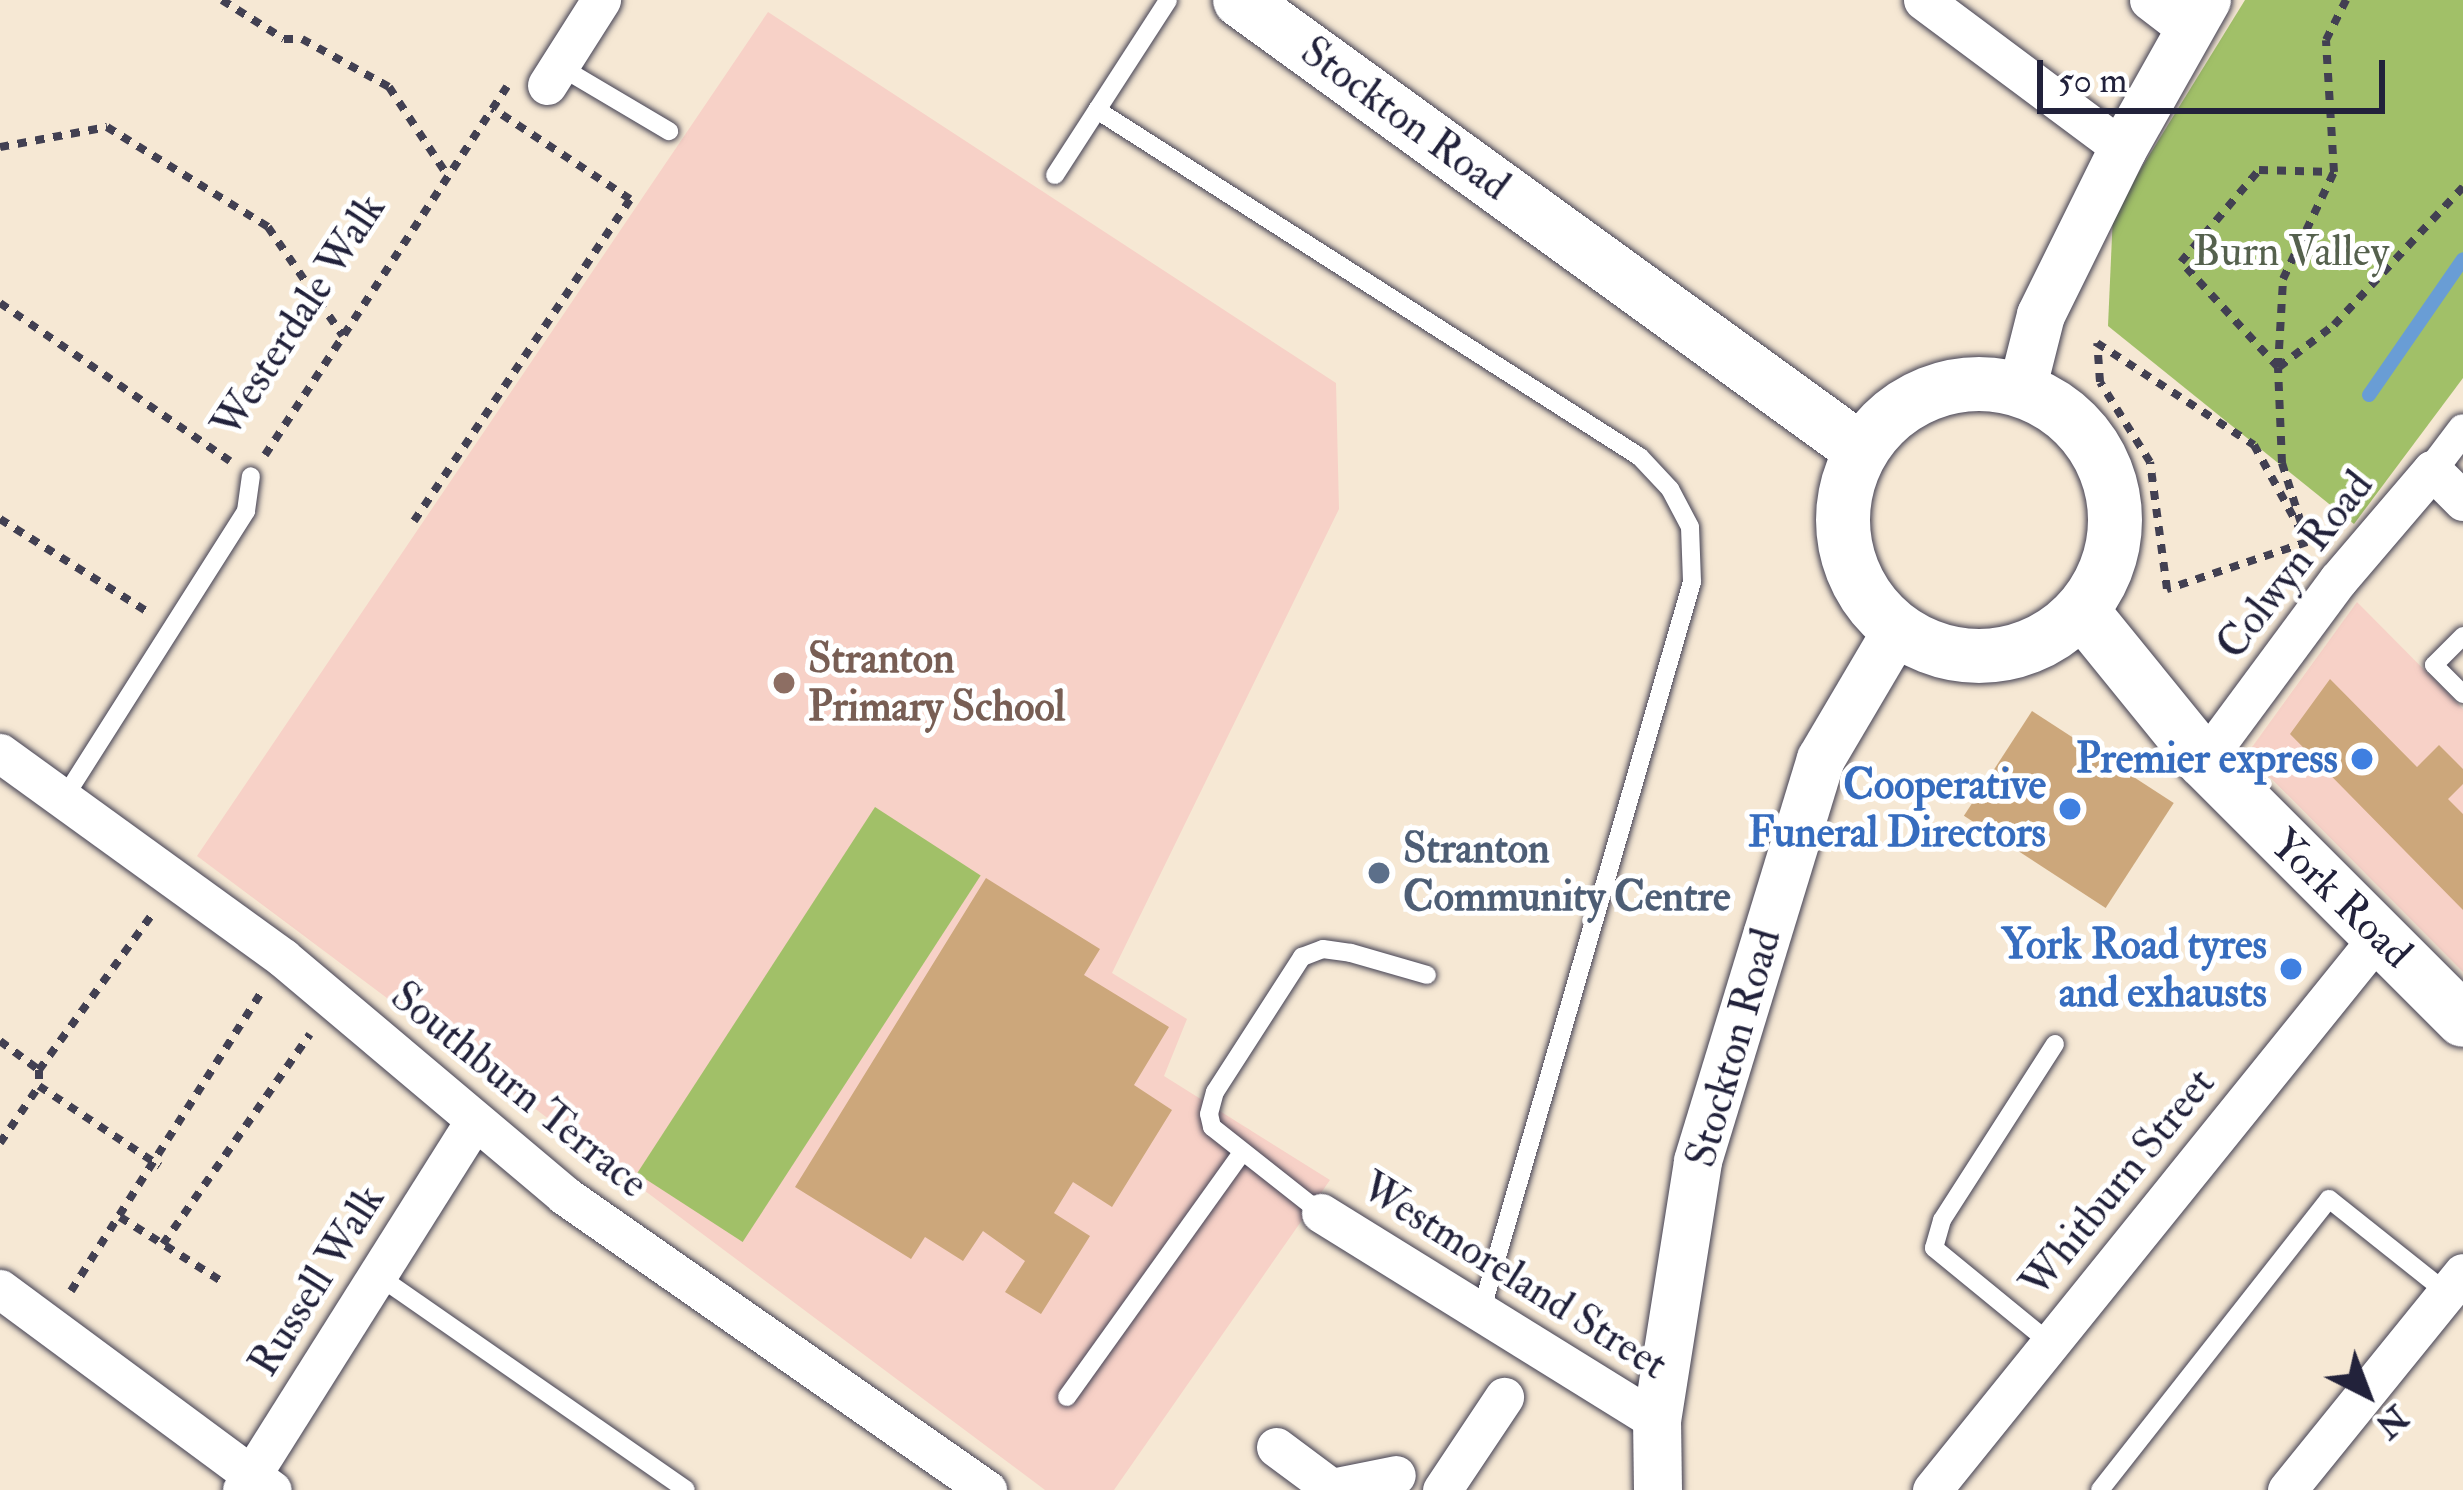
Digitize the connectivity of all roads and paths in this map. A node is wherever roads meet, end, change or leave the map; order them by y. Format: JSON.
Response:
{"nodes":[{"id":1,"x":222,"y":0,"type":"edge"},
{"id":2,"x":602,"y":0,"type":"edge"},
{"id":3,"x":1168,"y":0,"type":"edge"},
{"id":4,"x":1240,"y":0,"type":"edge"},
{"id":5,"x":1923,"y":0,"type":"edge"},
{"id":6,"x":2149,"y":0,"type":"edge"},
{"id":7,"x":2346,"y":0,"type":"edge"},
{"id":8,"x":2198,"y":15,"type":"edge"},
{"id":9,"x":553,"y":76,"type":"junction"},
{"id":10,"x":492,"y":108,"type":"junction"},
{"id":11,"x":1097,"y":110,"type":"junction"},
{"id":12,"x":669,"y":131,"type":"dead end"},
{"id":13,"x":0,"y":147,"type":"edge"},
{"id":14,"x":2122,"y":149,"type":"junction"},
{"id":15,"x":2334,"y":172,"type":"junction"},
{"id":16,"x":1055,"y":175,"type":"dead end"},
{"id":17,"x":448,"y":176,"type":"junction"},
{"id":18,"x":2463,"y":188,"type":"edge"},
{"id":19,"x":0,"y":303,"type":"edge"},
{"id":20,"x":343,"y":336,"type":"junction"},
{"id":21,"x":2278,"y":368,"type":"junction"},
{"id":22,"x":2022,"y":389,"type":"junction"},
{"id":23,"x":2463,"y":430,"type":"edge"},
{"id":24,"x":1861,"y":450,"type":"junction"},
{"id":25,"x":2432,"y":470,"type":"junction"},
{"id":26,"x":251,"y":476,"type":"junction"},
{"id":27,"x":2463,"y":501,"type":"edge"},
{"id":28,"x":0,"y":519,"type":"edge"},
{"id":29,"x":414,"y":521,"type":"dead end"},
{"id":30,"x":2307,"y":542,"type":"junction"},
{"id":31,"x":2082,"y":611,"type":"junction"},
{"id":32,"x":172,"y":628,"type":"junction"},
{"id":33,"x":1897,"y":630,"type":"junction"},
{"id":34,"x":2463,"y":637,"type":"edge"},
{"id":35,"x":2463,"y":694,"type":"edge"},
{"id":36,"x":0,"y":753,"type":"edge"},
{"id":37,"x":2204,"y":761,"type":"junction"},
{"id":38,"x":64,"y":798,"type":"junction"},
{"id":39,"x":176,"y":882,"type":"junction"},
{"id":40,"x":2378,"y":937,"type":"junction"},
{"id":41,"x":283,"y":958,"type":"junction"},
{"id":42,"x":1426,"y":975,"type":"dead end"},
{"id":43,"x":333,"y":1002,"type":"junction"},
{"id":44,"x":2463,"y":1020,"type":"edge"},
{"id":45,"x":0,"y":1041,"type":"edge"},
{"id":46,"x":2055,"y":1044,"type":"dead end"},
{"id":47,"x":39,"y":1070,"type":"junction"},
{"id":48,"x":39,"y":1086,"type":"junction"},
{"id":49,"x":472,"y":1123,"type":"junction"},
{"id":50,"x":0,"y":1143,"type":"edge"},
{"id":51,"x":1242,"y":1153,"type":"junction"},
{"id":52,"x":160,"y":1166,"type":"dead end"},
{"id":53,"x":1322,"y":1213,"type":"joint"},
{"id":54,"x":121,"y":1217,"type":"junction"},
{"id":55,"x":163,"y":1244,"type":"junction"},
{"id":56,"x":377,"y":1275,"type":"junction"},
{"id":57,"x":2455,"y":1283,"type":"edge"},
{"id":58,"x":226,"y":1284,"type":"dead end"},
{"id":59,"x":0,"y":1289,"type":"edge"},
{"id":60,"x":1481,"y":1312,"type":"junction"},
{"id":61,"x":49,"y":1325,"type":"junction"},
{"id":62,"x":2050,"y":1343,"type":"junction"},
{"id":63,"x":1067,"y":1397,"type":"dead end"},
{"id":64,"x":1504,"y":1397,"type":"dead end"},
{"id":65,"x":1657,"y":1421,"type":"junction"},
{"id":66,"x":1276,"y":1448,"type":"dead end"},
{"id":67,"x":1396,"y":1475,"type":"dead end"},
{"id":68,"x":255,"y":1485,"type":"edge"},
{"id":69,"x":1330,"y":1489,"type":"edge"},
{"id":70,"x":686,"y":1490,"type":"edge"},
{"id":71,"x":987,"y":1490,"type":"edge"},
{"id":72,"x":1442,"y":1490,"type":"edge"},
{"id":73,"x":1658,"y":1490,"type":"edge"},
{"id":74,"x":1932,"y":1490,"type":"edge"},
{"id":75,"x":2099,"y":1490,"type":"edge"},
{"id":76,"x":2287,"y":1490,"type":"edge"}],
"edges":[{"from":1,"to":17,"type":"path"},
{"from":2,"to":9,"type":"street"},
{"from":3,"to":11,"type":"lane"},
{"from":4,"to":24,"type":"main road","name":"Stockton Road"},
{"from":5,"to":14,"type":"street"},
{"from":6,"to":8,"type":"street"},
{"from":7,"to":15,"type":"path"},
{"from":8,"to":14,"type":"street"},
{"from":9,"to":10,"type":"path","name":"Westerdale Walk"},
{"from":9,"to":12,"type":"lane"},
{"from":10,"to":17,"type":"path","name":"Westerdale Walk"},
{"from":10,"to":29,"type":"path"},
{"from":11,"to":16,"type":"lane"},
{"from":11,"to":60,"type":"lane"},
{"from":13,"to":20,"type":"path"},
{"from":14,"to":22,"type":"street"},
{"from":15,"to":21,"type":"path"},
{"from":15,"to":21,"type":"path"},
{"from":17,"to":20,"type":"path","name":"Westerdale Walk"},
{"from":18,"to":21,"type":"path"},
{"from":19,"to":26,"type":"path"},
{"from":20,"to":26,"type":"path","name":"Westerdale Walk"},
{"from":21,"to":30,"type":"path"},
{"from":22,"to":24,"type":"main road"},
{"from":22,"to":31,"type":"main road"},
{"from":23,"to":25,"type":"street","name":"Colwyn Road"},
{"from":24,"to":33,"type":"main road"},
{"from":25,"to":27,"type":"street"},
{"from":25,"to":37,"type":"street","name":"Colwyn Road"},
{"from":26,"to":32,"type":"lane","name":"Westerdale Walk"},
{"from":28,"to":32,"type":"path"},
{"from":30,"to":30,"type":"path"},
{"from":31,"to":33,"type":"main road"},
{"from":31,"to":37,"type":"main road","name":"York Road"},
{"from":32,"to":38,"type":"lane","name":"Westerdale Walk"},
{"from":33,"to":65,"type":"street","name":"Stockton Road"},
{"from":34,"to":35,"type":"lane"},
{"from":36,"to":38,"type":"street","name":"Southburn Terrace"},
{"from":37,"to":40,"type":"main road","name":"York Road"},
{"from":38,"to":39,"type":"street","name":"Southburn Terrace"},
{"from":39,"to":41,"type":"street","name":"Southburn Terrace"},
{"from":39,"to":47,"type":"path"},
{"from":40,"to":44,"type":"main road","name":"York Road"},
{"from":40,"to":62,"type":"street","name":"Whitburn Street"},
{"from":41,"to":43,"type":"street","name":"Southburn Terrace"},
{"from":41,"to":54,"type":"path"},
{"from":42,"to":51,"type":"lane"},
{"from":43,"to":49,"type":"street","name":"Southburn Terrace"},
{"from":43,"to":55,"type":"path"},
{"from":45,"to":47,"type":"path"},
{"from":46,"to":62,"type":"lane"},
{"from":47,"to":48,"type":"path"},
{"from":48,"to":50,"type":"path"},
{"from":48,"to":52,"type":"path"},
{"from":49,"to":56,"type":"street","name":"Russell Walk"},
{"from":49,"to":71,"type":"street","name":"Southburn Terrace"},
{"from":51,"to":53,"type":"lane"},
{"from":51,"to":63,"type":"lane"},
{"from":53,"to":60,"type":"street","name":"Westmoreland Street"},
{"from":54,"to":55,"type":"path"},
{"from":54,"to":61,"type":"path"},
{"from":55,"to":58,"type":"path"},
{"from":56,"to":68,"type":"street","name":"Russell Walk"},
{"from":56,"to":70,"type":"lane"},
{"from":57,"to":75,"type":"lane"},
{"from":57,"to":76,"type":"street"},
{"from":59,"to":61,"type":"street"},
{"from":60,"to":65,"type":"street","name":"Westmoreland Street"},
{"from":61,"to":68,"type":"street"},
{"from":62,"to":74,"type":"street","name":"Whitburn Street"},
{"from":64,"to":72,"type":"street"},
{"from":65,"to":73,"type":"street","name":"Stockton Road"},
{"from":66,"to":69,"type":"street"},
{"from":67,"to":69,"type":"street"}]}
